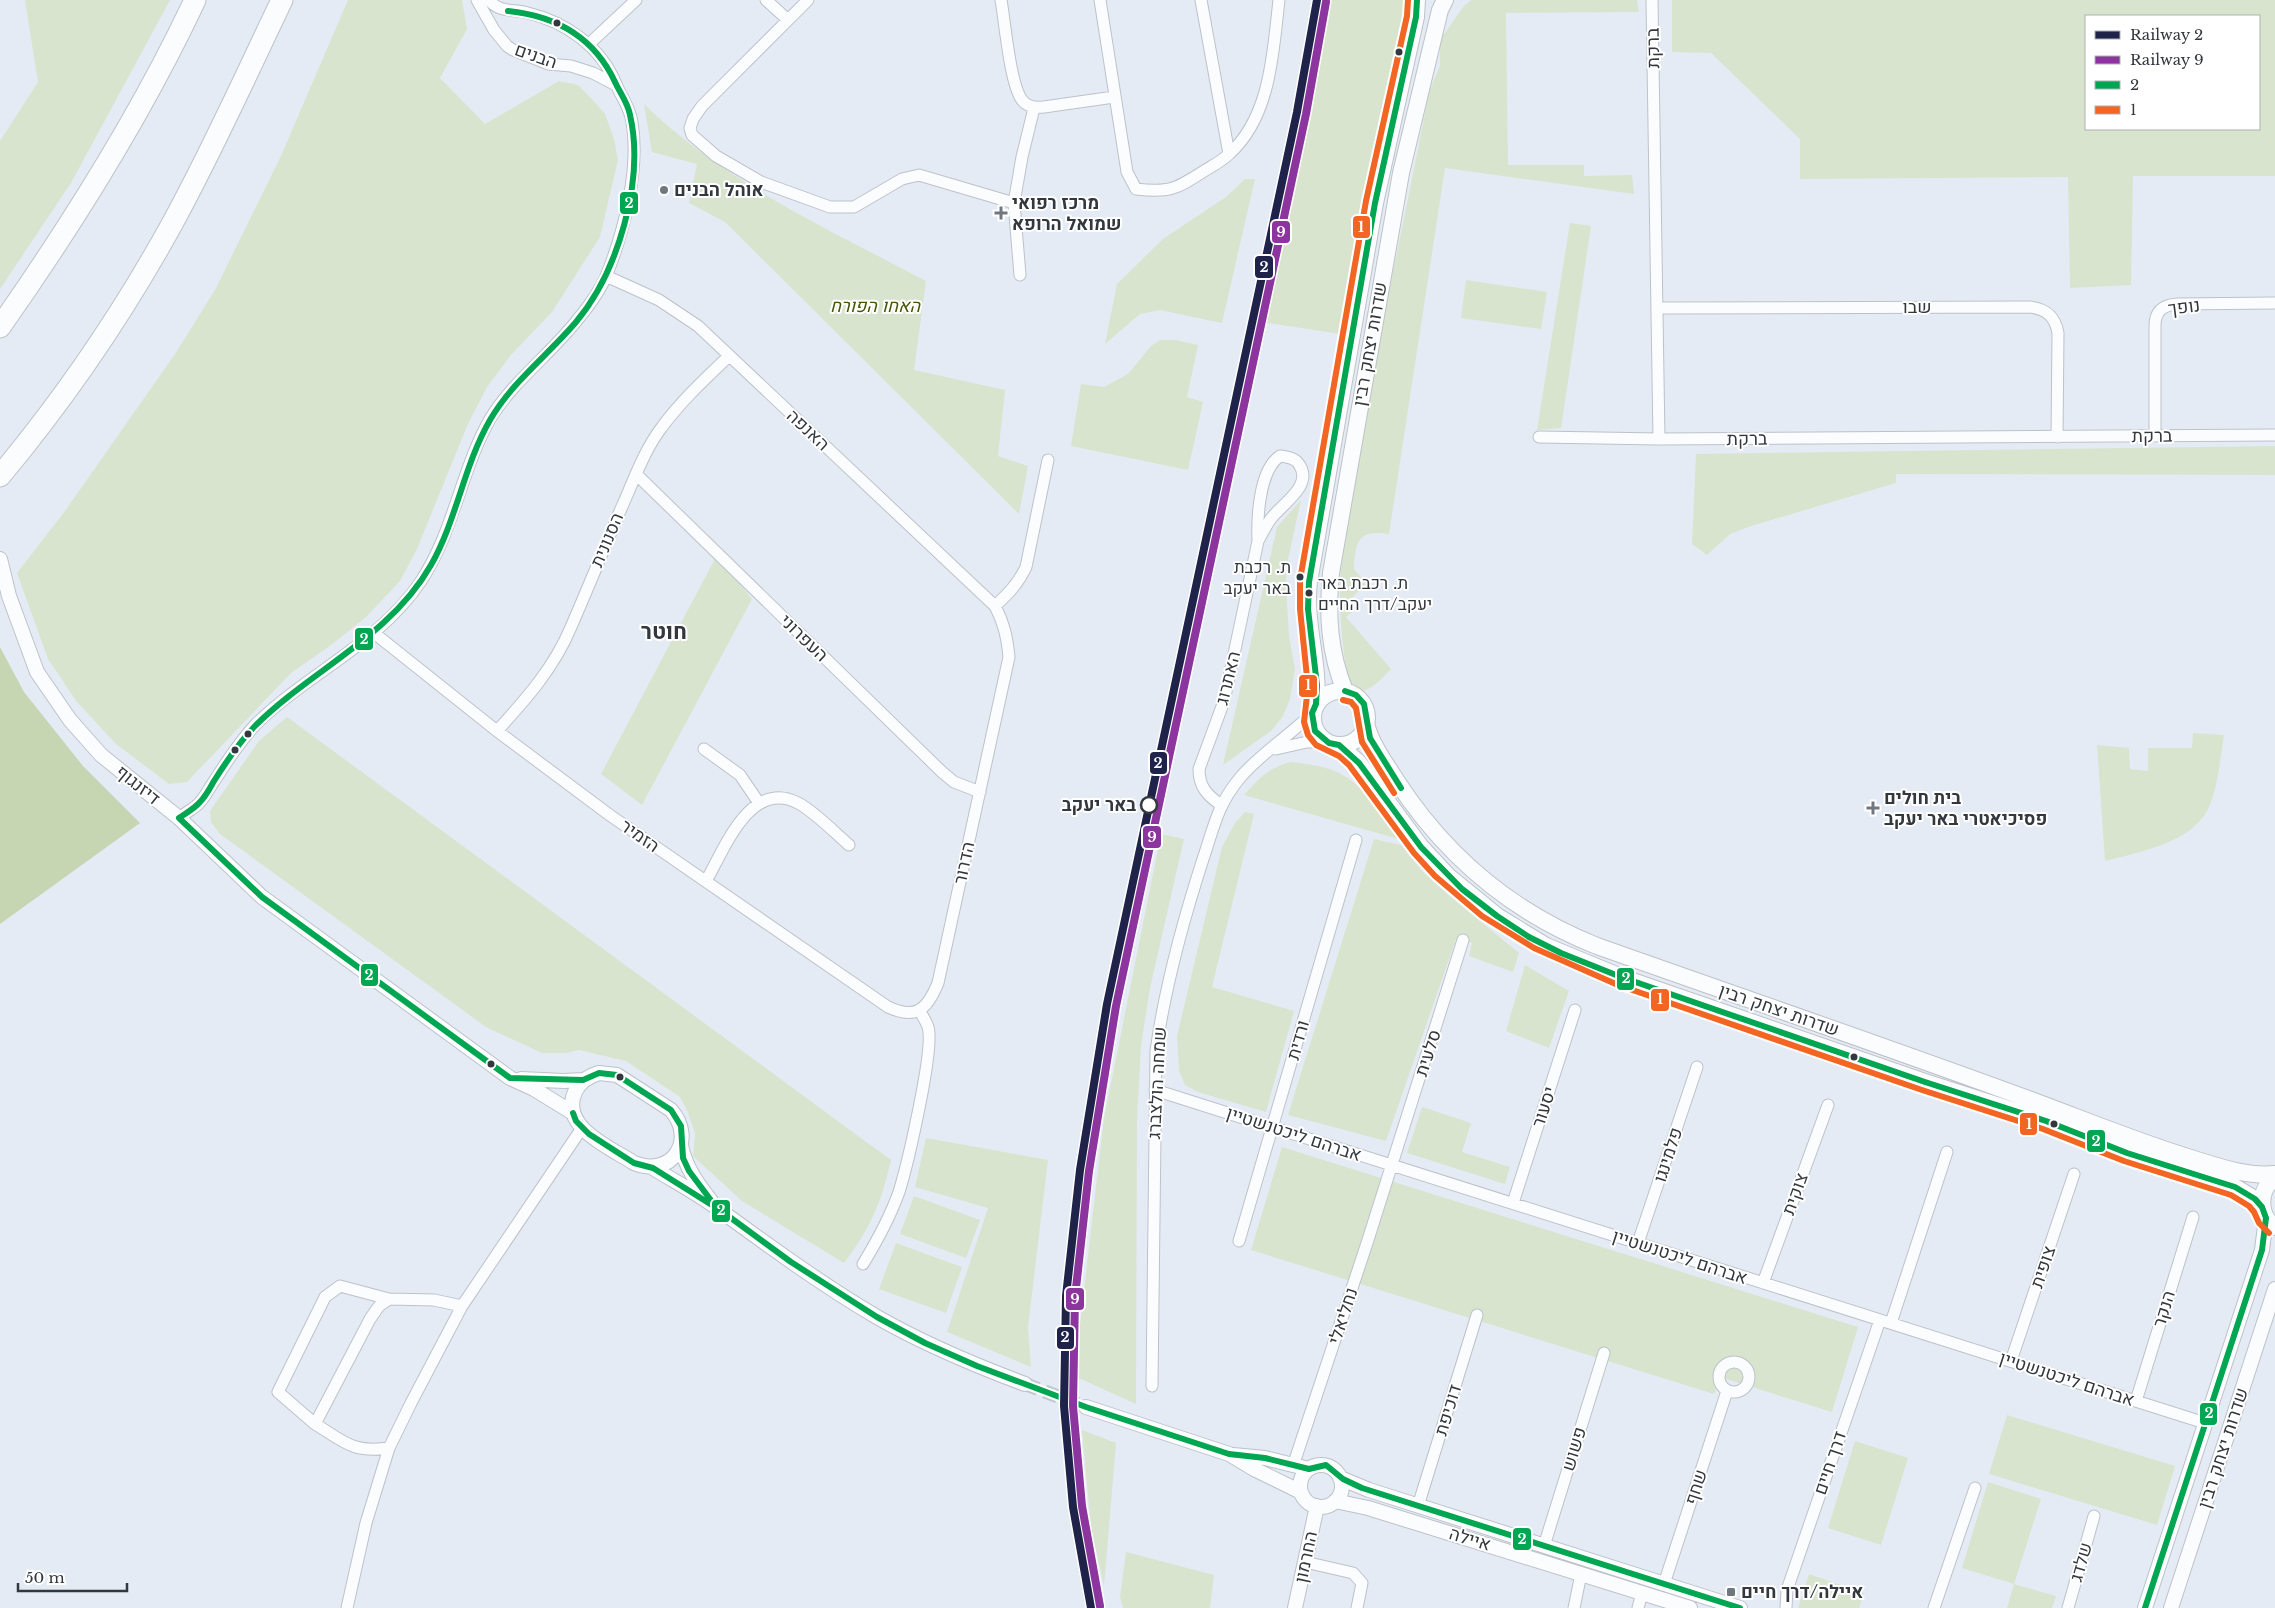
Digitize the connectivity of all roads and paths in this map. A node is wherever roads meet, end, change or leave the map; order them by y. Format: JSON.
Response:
{"nodes":[{"id":1,"x":195,"y":0,"type":"edge"},
{"id":2,"x":282,"y":0,"type":"edge"},
{"id":3,"x":477,"y":0,"type":"edge"},
{"id":4,"x":489,"y":0,"type":"edge"},
{"id":5,"x":636,"y":0,"type":"edge"},
{"id":6,"x":766,"y":0,"type":"edge"},
{"id":7,"x":808,"y":0,"type":"edge"},
{"id":8,"x":1001,"y":0,"type":"edge"},
{"id":9,"x":1100,"y":0,"type":"edge"},
{"id":10,"x":1201,"y":0,"type":"edge"},
{"id":11,"x":1279,"y":0,"type":"edge"},
{"id":12,"x":1417,"y":0,"type":"edge"},
{"id":13,"x":1445,"y":0,"type":"edge"},
{"id":14,"x":1652,"y":0,"type":"edge"},
{"id":15,"x":788,"y":20,"type":"junction"},
{"id":16,"x":589,"y":44,"type":"junction"},
{"id":17,"x":616,"y":85,"type":"junction"},
{"id":18,"x":1114,"y":97,"type":"junction"},
{"id":19,"x":1034,"y":108,"type":"junction"},
{"id":20,"x":1230,"y":154,"type":"junction"},
{"id":21,"x":1014,"y":203,"type":"junction"},
{"id":22,"x":1020,"y":275,"type":"dead end"},
{"id":23,"x":606,"y":276,"type":"junction"},
{"id":24,"x":2275,"y":303,"type":"edge"},
{"id":25,"x":1657,"y":308,"type":"junction"},
{"id":26,"x":0,"y":327,"type":"edge"},
{"id":27,"x":729,"y":356,"type":"junction"},
{"id":28,"x":2275,"y":435,"type":"edge"},
{"id":29,"x":2155,"y":436,"type":"junction"},
{"id":30,"x":1539,"y":437,"type":"dead end"},
{"id":31,"x":2057,"y":437,"type":"junction"},
{"id":32,"x":1659,"y":439,"type":"junction"},
{"id":33,"x":1048,"y":460,"type":"dead end"},
{"id":34,"x":636,"y":474,"type":"junction"},
{"id":35,"x":0,"y":476,"type":"edge"},
{"id":36,"x":1258,"y":541,"type":"junction"},
{"id":37,"x":0,"y":559,"type":"edge"},
{"id":38,"x":995,"y":606,"type":"junction"},
{"id":39,"x":374,"y":633,"type":"junction"},
{"id":40,"x":1345,"y":691,"type":"junction"},
{"id":41,"x":1314,"y":708,"type":"junction"},
{"id":42,"x":1366,"y":723,"type":"junction"},
{"id":43,"x":497,"y":731,"type":"junction"},
{"id":44,"x":1333,"y":744,"type":"junction"},
{"id":45,"x":704,"y":749,"type":"dead end"},
{"id":46,"x":1272,"y":750,"type":"junction"},
{"id":47,"x":980,"y":792,"type":"junction"},
{"id":48,"x":759,"y":803,"type":"junction"},
{"id":49,"x":1221,"y":805,"type":"junction"},
{"id":50,"x":179,"y":818,"type":"junction"},
{"id":51,"x":1356,"y":840,"type":"dead end"},
{"id":52,"x":849,"y":844,"type":"dead end"},
{"id":53,"x":706,"y":881,"type":"junction"},
{"id":54,"x":1463,"y":940,"type":"dead end"},
{"id":55,"x":919,"y":1010,"type":"junction"},
{"id":56,"x":1575,"y":1010,"type":"dead end"},
{"id":57,"x":1697,"y":1066,"type":"dead end"},
{"id":58,"x":510,"y":1078,"type":"junction"},
{"id":59,"x":583,"y":1080,"type":"junction"},
{"id":60,"x":1155,"y":1090,"type":"junction"},
{"id":61,"x":1828,"y":1105,"type":"dead end"},
{"id":62,"x":573,"y":1113,"type":"junction"},
{"id":63,"x":582,"y":1128,"type":"junction"},
{"id":64,"x":1272,"y":1128,"type":"junction"},
{"id":65,"x":681,"y":1145,"type":"junction"},
{"id":66,"x":1947,"y":1152,"type":"dead end"},
{"id":67,"x":1392,"y":1165,"type":"junction"},
{"id":68,"x":653,"y":1168,"type":"junction"},
{"id":69,"x":2074,"y":1174,"type":"dead end"},
{"id":70,"x":2275,"y":1174,"type":"edge"},
{"id":71,"x":2275,"y":1178,"type":"edge"},
{"id":72,"x":1512,"y":1203,"type":"junction"},
{"id":73,"x":716,"y":1207,"type":"junction"},
{"id":74,"x":2193,"y":1217,"type":"dead end"},
{"id":75,"x":2268,"y":1217,"type":"edge"},
{"id":76,"x":1240,"y":1241,"type":"dead end"},
{"id":77,"x":1638,"y":1243,"type":"junction"},
{"id":78,"x":863,"y":1264,"type":"dead end"},
{"id":79,"x":1762,"y":1283,"type":"junction"},
{"id":80,"x":2275,"y":1288,"type":"edge"},
{"id":81,"x":389,"y":1299,"type":"junction"},
{"id":82,"x":462,"y":1306,"type":"junction"},
{"id":83,"x":1477,"y":1315,"type":"dead end"},
{"id":84,"x":1880,"y":1320,"type":"junction"},
{"id":85,"x":1891,"y":1323,"type":"junction"},
{"id":86,"x":1604,"y":1353,"type":"dead end"},
{"id":87,"x":2011,"y":1361,"type":"junction"},
{"id":88,"x":1025,"y":1384,"type":"tunnel mouth"},
{"id":89,"x":1152,"y":1386,"type":"dead end"},
{"id":90,"x":1727,"y":1391,"type":"dead end"},
{"id":91,"x":2136,"y":1401,"type":"junction"},
{"id":92,"x":1086,"y":1407,"type":"tunnel mouth"},
{"id":93,"x":2206,"y":1423,"type":"junction"},
{"id":94,"x":315,"y":1424,"type":"junction"},
{"id":95,"x":389,"y":1448,"type":"junction"},
{"id":96,"x":1230,"y":1454,"type":"junction"},
{"id":97,"x":1294,"y":1466,"type":"junction"},
{"id":98,"x":1309,"y":1469,"type":"junction"},
{"id":99,"x":1340,"y":1478,"type":"junction"},
{"id":100,"x":1975,"y":1488,"type":"dead end"},
{"id":101,"x":1301,"y":1492,"type":"junction"},
{"id":102,"x":1335,"y":1501,"type":"junction"},
{"id":103,"x":1317,"y":1506,"type":"junction"},
{"id":104,"x":1418,"y":1506,"type":"junction"},
{"id":105,"x":2094,"y":1516,"type":"dead end"},
{"id":106,"x":1544,"y":1546,"type":"junction"},
{"id":107,"x":1305,"y":1562,"type":"junction"},
{"id":108,"x":1581,"y":1574,"type":"junction"},
{"id":109,"x":1664,"y":1584,"type":"junction"},
{"id":110,"x":1642,"y":1593,"type":"junction"},
{"id":111,"x":347,"y":1608,"type":"edge"},
{"id":112,"x":1295,"y":1608,"type":"edge"},
{"id":113,"x":1357,"y":1608,"type":"edge"},
{"id":114,"x":1574,"y":1608,"type":"edge"},
{"id":115,"x":1638,"y":1608,"type":"edge"},
{"id":116,"x":1690,"y":1608,"type":"edge"},
{"id":117,"x":1740,"y":1608,"type":"edge"},
{"id":118,"x":1786,"y":1608,"type":"edge"},
{"id":119,"x":1934,"y":1608,"type":"edge"},
{"id":120,"x":2068,"y":1608,"type":"edge"},
{"id":121,"x":2145,"y":1608,"type":"edge"},
{"id":122,"x":2171,"y":1608,"type":"edge"}],
"edges":[{"from":1,"to":26,"type":"highway"},
{"from":2,"to":35,"type":"highway"},
{"from":3,"to":17,"type":"street","name":"הבנים"},
{"from":4,"to":16,"type":"street","name":"הבנים"},
{"from":5,"to":16,"type":"street"},
{"from":6,"to":15,"type":"street"},
{"from":7,"to":15,"type":"street"},
{"from":8,"to":19,"type":"street"},
{"from":9,"to":18,"type":"street"},
{"from":10,"to":20,"type":"street"},
{"from":11,"to":20,"type":"street"},
{"from":12,"to":41,"type":"main road","name":"שדרות יצחק רבין"},
{"from":13,"to":40,"type":"main road","name":"שדרות יצחק רבין"},
{"from":14,"to":25,"type":"street","name":"ברקת"},
{"from":15,"to":21,"type":"street"},
{"from":16,"to":17,"type":"street","name":"הבנים"},
{"from":17,"to":23,"type":"street","name":"הבנים"},
{"from":18,"to":19,"type":"street"},
{"from":18,"to":20,"type":"street"},
{"from":19,"to":21,"type":"street"},
{"from":21,"to":22,"type":"street"},
{"from":23,"to":27,"type":"street","name":"האנפה"},
{"from":23,"to":39,"type":"street","name":"הבנים"},
{"from":24,"to":29,"type":"street","name":"נופך"},
{"from":25,"to":31,"type":"street","name":"שבו"},
{"from":25,"to":32,"type":"street","name":"ברקת"},
{"from":27,"to":34,"type":"street","name":"הסנונית"},
{"from":27,"to":38,"type":"street","name":"האנפה"},
{"from":28,"to":29,"type":"street","name":"ברקת"},
{"from":29,"to":31,"type":"street","name":"ברקת"},
{"from":30,"to":32,"type":"street"},
{"from":31,"to":32,"type":"street","name":"ברקת"},
{"from":33,"to":38,"type":"street"},
{"from":34,"to":43,"type":"street","name":"הסנונית"},
{"from":34,"to":47,"type":"street","name":"העפרוני"},
{"from":36,"to":36,"type":"street","name":"האתרוג"},
{"from":36,"to":49,"type":"street","name":"האתרוג"},
{"from":37,"to":50,"type":"street","name":"דיזנגוף"},
{"from":38,"to":47,"type":"street","name":"הדרור"},
{"from":39,"to":43,"type":"street","name":"הזמיר"},
{"from":39,"to":50,"type":"street","name":"הבנים"},
{"from":40,"to":41,"type":"main road"},
{"from":40,"to":42,"type":"main road"},
{"from":41,"to":44,"type":"main road"},
{"from":41,"to":46,"type":"street","name":"שמחה הולצברג"},
{"from":42,"to":44,"type":"main road"},
{"from":42,"to":70,"type":"main road","name":"שדרות יצחק רבין"},
{"from":43,"to":53,"type":"street","name":"הזמיר"},
{"from":44,"to":46,"type":"street","name":"שמחה הולצברג"},
{"from":44,"to":75,"type":"main road","name":"שדרות יצחק רבין"},
{"from":45,"to":48,"type":"street"},
{"from":46,"to":49,"type":"street","name":"שמחה הולצברג"},
{"from":47,"to":55,"type":"street","name":"הדרור"},
{"from":48,"to":52,"type":"street"},
{"from":48,"to":53,"type":"street"},
{"from":49,"to":60,"type":"street","name":"שמחה הולצברג"},
{"from":50,"to":58,"type":"street","name":"דיזנגוף"},
{"from":51,"to":64,"type":"street","name":"ורדית"},
{"from":53,"to":55,"type":"street","name":"הזמיר"},
{"from":54,"to":67,"type":"street","name":"סלעית"},
{"from":55,"to":78,"type":"street"},
{"from":56,"to":72,"type":"street","name":"יסעור"},
{"from":57,"to":77,"type":"street","name":"פלמינגו"},
{"from":58,"to":59,"type":"street"},
{"from":58,"to":62,"type":"street","name":"דיזנגוף"},
{"from":59,"to":62,"type":"street"},
{"from":59,"to":65,"type":"street"},
{"from":60,"to":64,"type":"street","name":"אברהם ליכטנשטיין"},
{"from":60,"to":89,"type":"street","name":"שמחה הולצברג"},
{"from":61,"to":79,"type":"street","name":"צוקית"},
{"from":62,"to":63,"type":"street"},
{"from":63,"to":68,"type":"street"},
{"from":63,"to":82,"type":"street"},
{"from":64,"to":67,"type":"street","name":"אברהם ליכטנשטיין"},
{"from":64,"to":76,"type":"street","name":"ורדית"},
{"from":65,"to":68,"type":"street"},
{"from":65,"to":73,"type":"street"},
{"from":66,"to":85,"type":"street"},
{"from":67,"to":72,"type":"street","name":"אברהם ליכטנשטיין"},
{"from":67,"to":97,"type":"street","name":"נחליאלי"},
{"from":68,"to":73,"type":"street"},
{"from":69,"to":87,"type":"street","name":"צופית"},
{"from":71,"to":75,"type":"main road"},
{"from":72,"to":77,"type":"street","name":"אברהם ליכטנשטיין"},
{"from":73,"to":88,"type":"street"},
{"from":74,"to":91,"type":"street","name":"הנקר"},
{"from":75,"to":93,"type":"street","name":"שדרות יצחק רבין"},
{"from":77,"to":79,"type":"street","name":"אברהם ליכטנשטיין"},
{"from":79,"to":84,"type":"street","name":"אברהם ליכטנשטיין"},
{"from":80,"to":122,"type":"street","name":"שדרות יצחק רבין"},
{"from":81,"to":82,"type":"street"},
{"from":81,"to":94,"type":"street"},
{"from":81,"to":94,"type":"street"},
{"from":82,"to":95,"type":"street"},
{"from":83,"to":104,"type":"street","name":"דוכיפת"},
{"from":84,"to":85,"type":"street","name":"אברהם ליכטנשטיין"},
{"from":84,"to":118,"type":"street","name":"דרך חיים"},
{"from":85,"to":87,"type":"street","name":"אברהם ליכטנשטיין"},
{"from":86,"to":106,"type":"street","name":"פשוש"},
{"from":87,"to":91,"type":"street","name":"אברהם ליכטנשטיין"},
{"from":90,"to":109,"type":"street","name":"שחף"},
{"from":91,"to":93,"type":"street","name":"אברהם ליכטנשטיין"},
{"from":92,"to":96,"type":"street"},
{"from":93,"to":121,"type":"street","name":"שדרות יצחק רבין"},
{"from":94,"to":95,"type":"street"},
{"from":95,"to":111,"type":"street"},
{"from":96,"to":97,"type":"street"},
{"from":96,"to":101,"type":"street"},
{"from":97,"to":98,"type":"street"},
{"from":98,"to":99,"type":"street"},
{"from":98,"to":101,"type":"street"},
{"from":99,"to":102,"type":"street"},
{"from":99,"to":104,"type":"street","name":"איילה"},
{"from":100,"to":119,"type":"street"},
{"from":101,"to":103,"type":"street"},
{"from":102,"to":103,"type":"street"},
{"from":102,"to":108,"type":"street","name":"איילה"},
{"from":103,"to":107,"type":"street","name":"החרמון"},
{"from":104,"to":106,"type":"street","name":"איילה"},
{"from":105,"to":120,"type":"street","name":"שלדג"},
{"from":106,"to":109,"type":"street","name":"איילה"},
{"from":107,"to":112,"type":"street","name":"החרמון"},
{"from":107,"to":113,"type":"street"},
{"from":108,"to":110,"type":"street","name":"איילה"},
{"from":108,"to":114,"type":"street"},
{"from":109,"to":117,"type":"street","name":"איילה"},
{"from":110,"to":115,"type":"street"},
{"from":110,"to":116,"type":"street","name":"איילה"}]}
